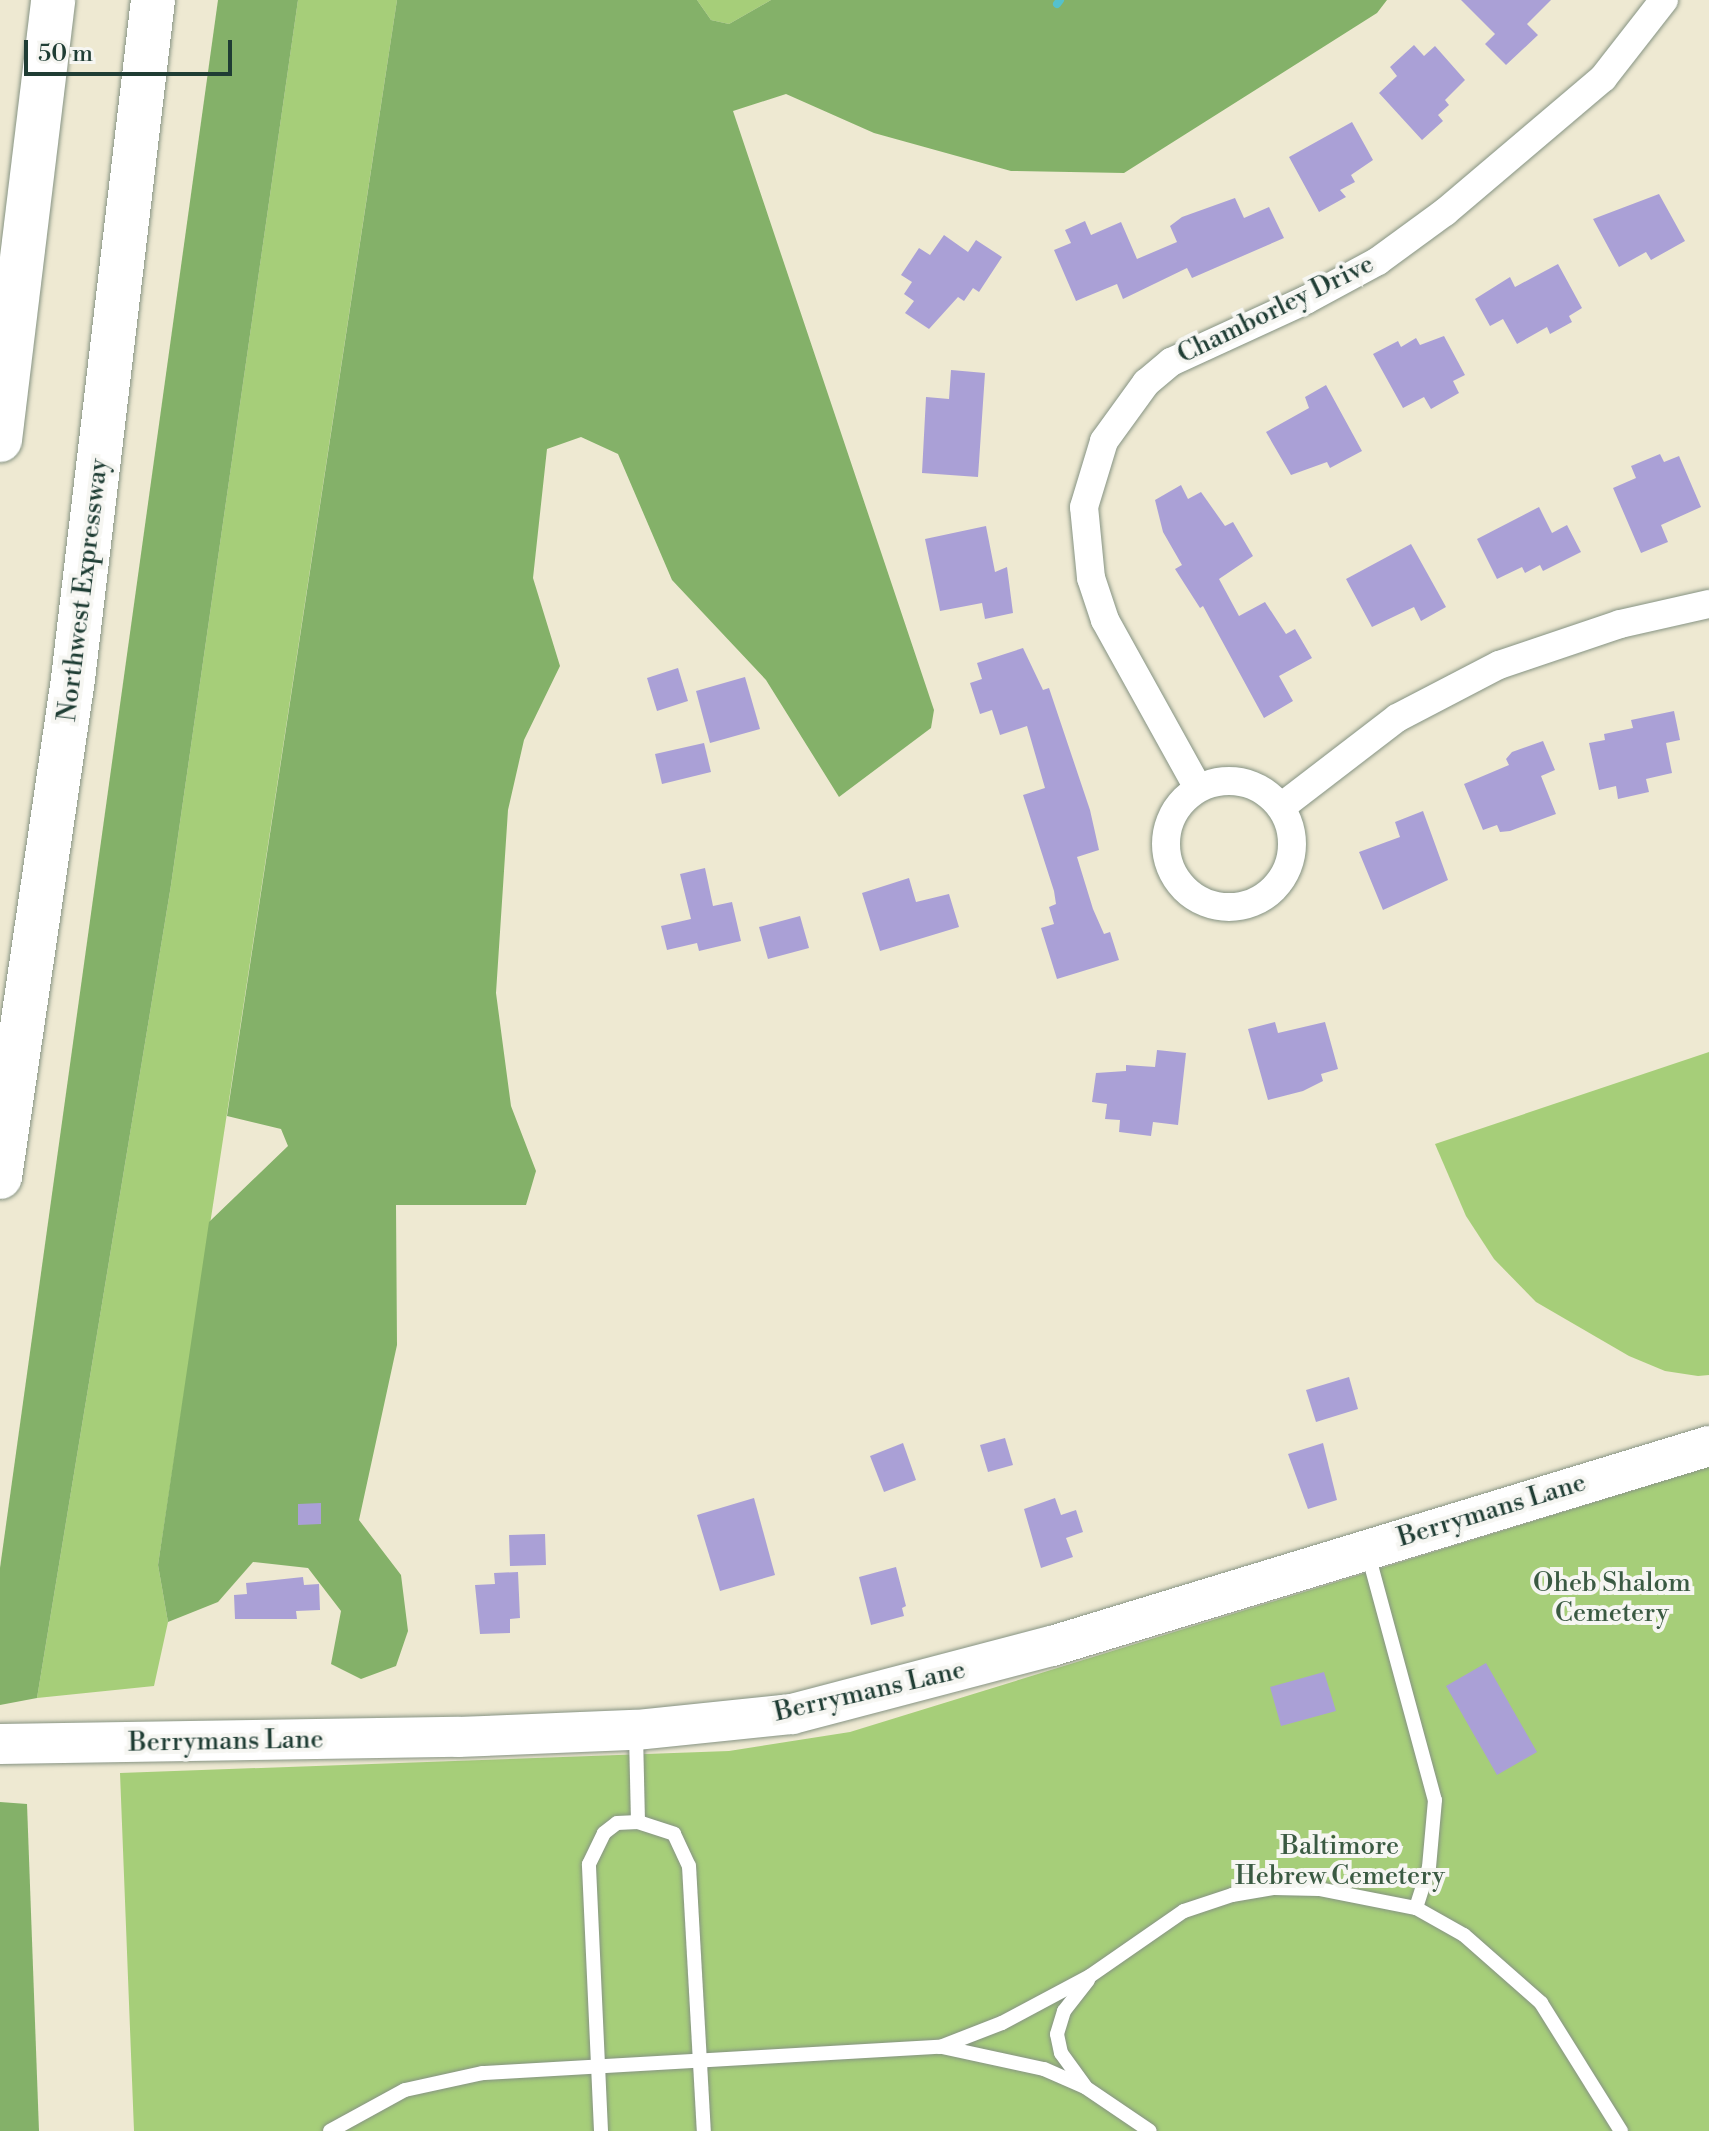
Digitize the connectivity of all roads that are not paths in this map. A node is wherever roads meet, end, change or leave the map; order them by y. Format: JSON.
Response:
{"nodes":[{"id":1,"x":53,"y":0,"type":"edge"},
{"id":2,"x":153,"y":0,"type":"edge"},
{"id":3,"x":1664,"y":0,"type":"edge"},
{"id":4,"x":0,"y":440,"type":"edge"},
{"id":5,"x":1709,"y":604,"type":"edge"},
{"id":6,"x":1198,"y":788,"type":"junction"},
{"id":7,"x":1281,"y":807,"type":"junction"},
{"id":8,"x":0,"y":1177,"type":"edge"},
{"id":9,"x":1709,"y":1446,"type":"edge"},
{"id":10,"x":1366,"y":1549,"type":"junction"},
{"id":11,"x":636,"y":1730,"type":"junction"},
{"id":12,"x":0,"y":1744,"type":"edge"},
{"id":13,"x":638,"y":1822,"type":"junction"},
{"id":14,"x":1416,"y":1908,"type":"junction"},
{"id":15,"x":1090,"y":1976,"type":"junction"},
{"id":16,"x":940,"y":2047,"type":"junction"},
{"id":17,"x":701,"y":2063,"type":"junction"},
{"id":18,"x":598,"y":2067,"type":"junction"},
{"id":19,"x":1085,"y":2087,"type":"junction"},
{"id":20,"x":330,"y":2131,"type":"edge"},
{"id":21,"x":601,"y":2131,"type":"edge"},
{"id":22,"x":704,"y":2131,"type":"edge"},
{"id":23,"x":1150,"y":2131,"type":"edge"},
{"id":24,"x":1621,"y":2131,"type":"edge"}],
"edges":[{"from":1,"to":4,"type":"highway"},
{"from":2,"to":8,"type":"highway","name":"Northwest Expressway"},
{"from":3,"to":6,"type":"street","name":"Chamborley Drive"},
{"from":5,"to":7,"type":"street"},
{"from":6,"to":7,"type":"street"},
{"from":6,"to":7,"type":"street"},
{"from":9,"to":10,"type":"street","name":"Berrymans Lane"},
{"from":10,"to":11,"type":"street","name":"Berrymans Lane"},
{"from":10,"to":14,"type":"lane"},
{"from":11,"to":12,"type":"street","name":"Berrymans Lane"},
{"from":11,"to":13,"type":"lane"},
{"from":13,"to":17,"type":"lane"},
{"from":13,"to":18,"type":"lane"},
{"from":14,"to":15,"type":"lane"},
{"from":14,"to":24,"type":"lane"},
{"from":15,"to":16,"type":"lane"},
{"from":15,"to":19,"type":"lane"},
{"from":16,"to":17,"type":"lane"},
{"from":16,"to":19,"type":"lane"},
{"from":17,"to":18,"type":"lane"},
{"from":17,"to":22,"type":"lane"},
{"from":18,"to":20,"type":"lane"},
{"from":18,"to":21,"type":"lane"},
{"from":19,"to":23,"type":"lane"}]}
